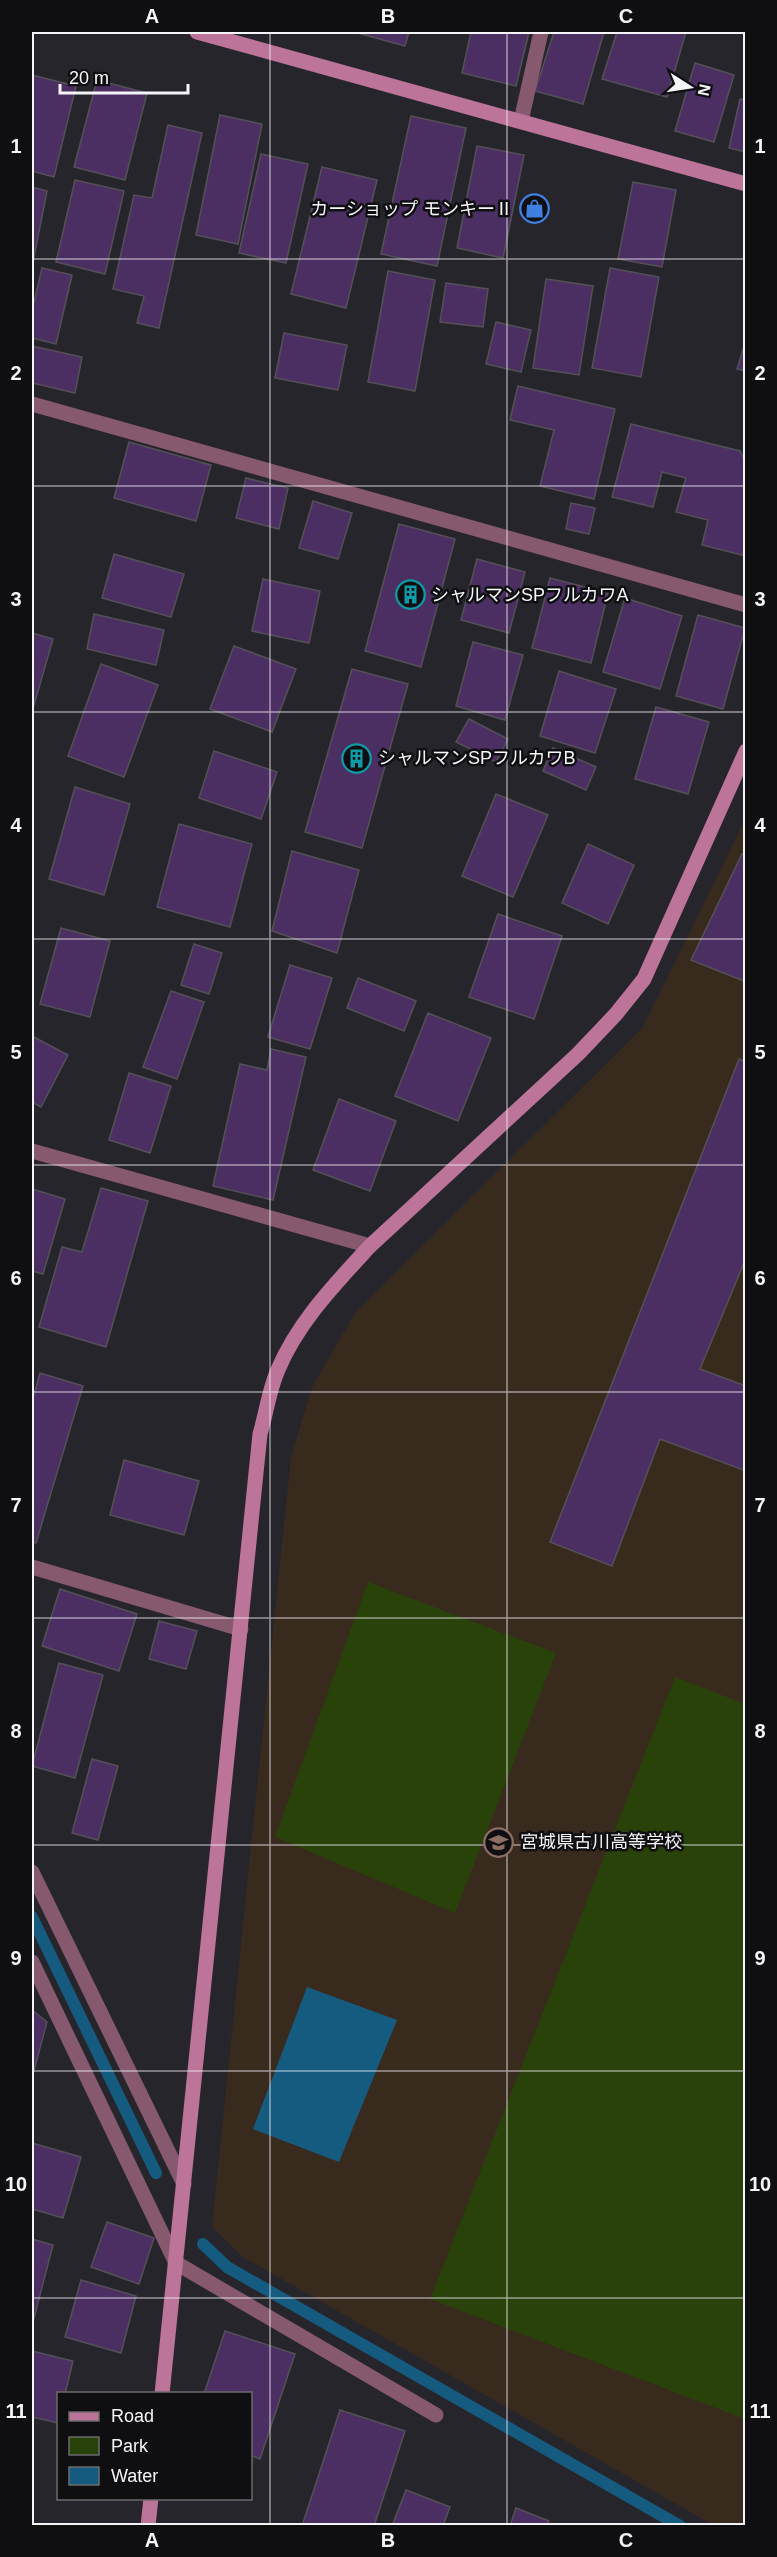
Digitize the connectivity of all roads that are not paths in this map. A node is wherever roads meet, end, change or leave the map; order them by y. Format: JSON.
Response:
{"nodes":[{"id":1,"x":197,"y":32,"type":"edge"},
{"id":2,"x":541,"y":32,"type":"edge"},
{"id":3,"x":521,"y":121,"type":"junction"},
{"id":4,"x":746,"y":184,"type":"edge"},
{"id":5,"x":32,"y":404,"type":"edge"},
{"id":6,"x":746,"y":605,"type":"edge"},
{"id":7,"x":746,"y":751,"type":"edge"},
{"id":8,"x":32,"y":1151,"type":"edge"},
{"id":9,"x":370,"y":1246,"type":"junction"},
{"id":10,"x":32,"y":1567,"type":"edge"},
{"id":11,"x":241,"y":1629,"type":"junction"},
{"id":12,"x":32,"y":1872,"type":"edge"},
{"id":13,"x":32,"y":1962,"type":"edge"},
{"id":14,"x":184,"y":2184,"type":"junction"},
{"id":15,"x":176,"y":2263,"type":"junction"},
{"id":16,"x":162,"y":2392,"type":"edge"},
{"id":17,"x":436,"y":2415,"type":"dead end"},
{"id":18,"x":151,"y":2500,"type":"edge"},
{"id":19,"x":148,"y":2526,"type":"edge"}],
"edges":[{"from":1,"to":3,"type":"street"},
{"from":2,"to":3,"type":"street"},
{"from":3,"to":4,"type":"street"},
{"from":5,"to":6,"type":"street"},
{"from":7,"to":9,"type":"street"},
{"from":8,"to":9,"type":"street"},
{"from":9,"to":11,"type":"street"},
{"from":10,"to":11,"type":"street"},
{"from":11,"to":14,"type":"street"},
{"from":12,"to":14,"type":"street"},
{"from":13,"to":15,"type":"street"},
{"from":14,"to":15,"type":"street"},
{"from":15,"to":16,"type":"street"},
{"from":15,"to":17,"type":"street"},
{"from":18,"to":19,"type":"street"}]}
